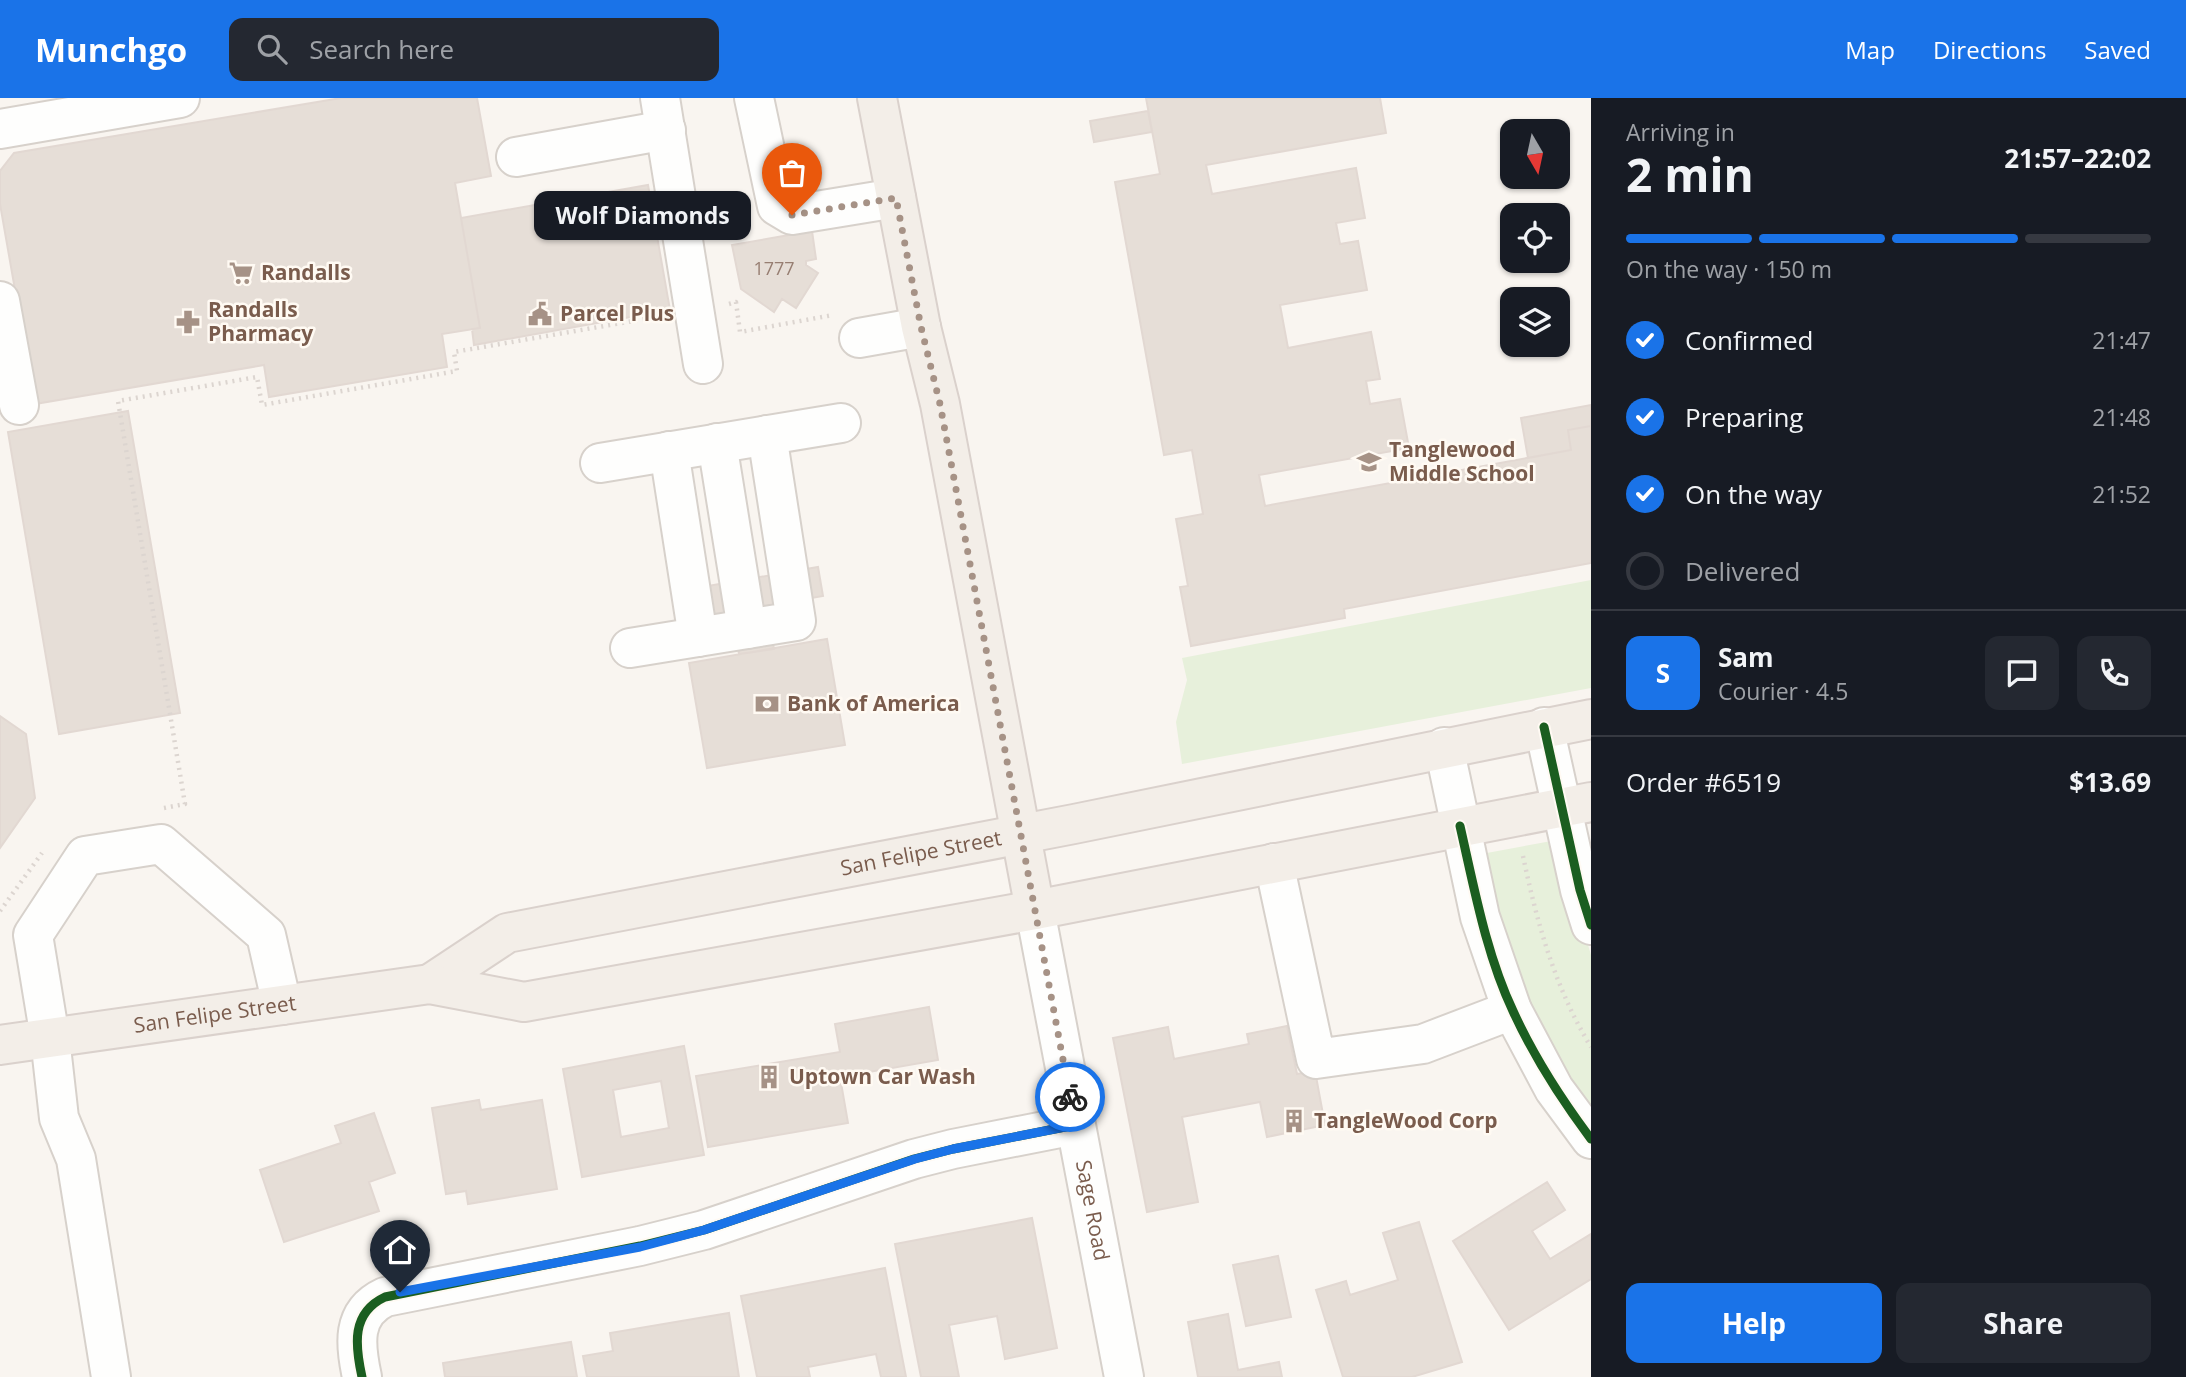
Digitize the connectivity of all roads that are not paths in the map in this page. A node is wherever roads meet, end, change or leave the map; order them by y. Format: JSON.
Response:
{"nodes":[{"id":1,"x":180,"y":98,"type":"edge"},
{"id":2,"x":754,"y":98,"type":"edge"},
{"id":3,"x":877,"y":98,"type":"edge"},
{"id":4,"x":663,"y":114,"type":"edge"},
{"id":5,"x":0,"y":129,"type":"edge"},
{"id":6,"x":516,"y":157,"type":"dead end"},
{"id":7,"x":896,"y":198,"type":"junction"},
{"id":8,"x":0,"y":300,"type":"edge"},
{"id":9,"x":849,"y":326,"type":"road end"},
{"id":10,"x":921,"y":327,"type":"junction"},
{"id":11,"x":704,"y":364,"type":"dead end"},
{"id":12,"x":19,"y":405,"type":"dead end"},
{"id":13,"x":841,"y":423,"type":"dead end"},
{"id":14,"x":718,"y":443,"type":"junction"},
{"id":15,"x":600,"y":463,"type":"dead end"},
{"id":16,"x":739,"y":630,"type":"junction"},
{"id":17,"x":630,"y":648,"type":"dead end"},
{"id":18,"x":1591,"y":719,"type":"edge"},
{"id":19,"x":1544,"y":727,"type":"junction"},
{"id":20,"x":1444,"y":747,"type":"junction"},
{"id":21,"x":1576,"y":805,"type":"edge"},
{"id":22,"x":1460,"y":826,"type":"junction"},
{"id":23,"x":1021,"y":835,"type":"junction"},
{"id":24,"x":1274,"y":863,"type":"junction"},
{"id":25,"x":1035,"y":910,"type":"junction"},
{"id":26,"x":1591,"y":925,"type":"edge"},
{"id":27,"x":430,"y":984,"type":"junction"},
{"id":28,"x":282,"y":1005,"type":"junction"},
{"id":29,"x":1512,"y":1010,"type":"junction"},
{"id":30,"x":50,"y":1038,"type":"junction"},
{"id":31,"x":0,"y":1045,"type":"edge"},
{"id":32,"x":1075,"y":1125,"type":"junction"},
{"id":33,"x":1591,"y":1139,"type":"edge"},
{"id":34,"x":111,"y":1377,"type":"edge"},
{"id":35,"x":362,"y":1377,"type":"edge"},
{"id":36,"x":1124,"y":1377,"type":"edge"}],
"edges":[{"from":1,"to":5,"type":"street"},
{"from":2,"to":7,"type":"street"},
{"from":3,"to":7,"type":"main road","name":"Sage Road"},
{"from":4,"to":6,"type":"street"},
{"from":4,"to":11,"type":"street"},
{"from":7,"to":10,"type":"main road","name":"Sage Road"},
{"from":8,"to":12,"type":"street"},
{"from":9,"to":10,"type":"street"},
{"from":10,"to":23,"type":"main road","name":"Sage Road"},
{"from":13,"to":14,"type":"street"},
{"from":14,"to":15,"type":"street"},
{"from":14,"to":16,"type":"street"},
{"from":14,"to":16,"type":"street"},
{"from":16,"to":17,"type":"street"},
{"from":18,"to":19,"type":"main road","name":"San Felipe Street"},
{"from":19,"to":20,"type":"main road","name":"San Felipe Street"},
{"from":19,"to":21,"type":"street"},
{"from":20,"to":22,"type":"street"},
{"from":20,"to":23,"type":"main road","name":"San Felipe Street"},
{"from":21,"to":22,"type":"main road","name":"San Felipe Street"},
{"from":21,"to":26,"type":"street"},
{"from":22,"to":24,"type":"main road","name":"San Felipe Street"},
{"from":22,"to":29,"type":"street"},
{"from":23,"to":25,"type":"main road","name":"Sage Road"},
{"from":23,"to":27,"type":"main road","name":"San Felipe Street"},
{"from":24,"to":25,"type":"main road","name":"San Felipe Street"},
{"from":24,"to":29,"type":"street"},
{"from":25,"to":27,"type":"main road","name":"San Felipe Street"},
{"from":25,"to":32,"type":"street","name":"Sage Road"},
{"from":27,"to":28,"type":"main road","name":"San Felipe Street"},
{"from":28,"to":30,"type":"main road","name":"San Felipe Street"},
{"from":28,"to":30,"type":"street"},
{"from":29,"to":33,"type":"street"},
{"from":30,"to":31,"type":"main road","name":"San Felipe Street"},
{"from":30,"to":34,"type":"street"},
{"from":32,"to":35,"type":"street"},
{"from":32,"to":36,"type":"street","name":"Sage Road"}]}
